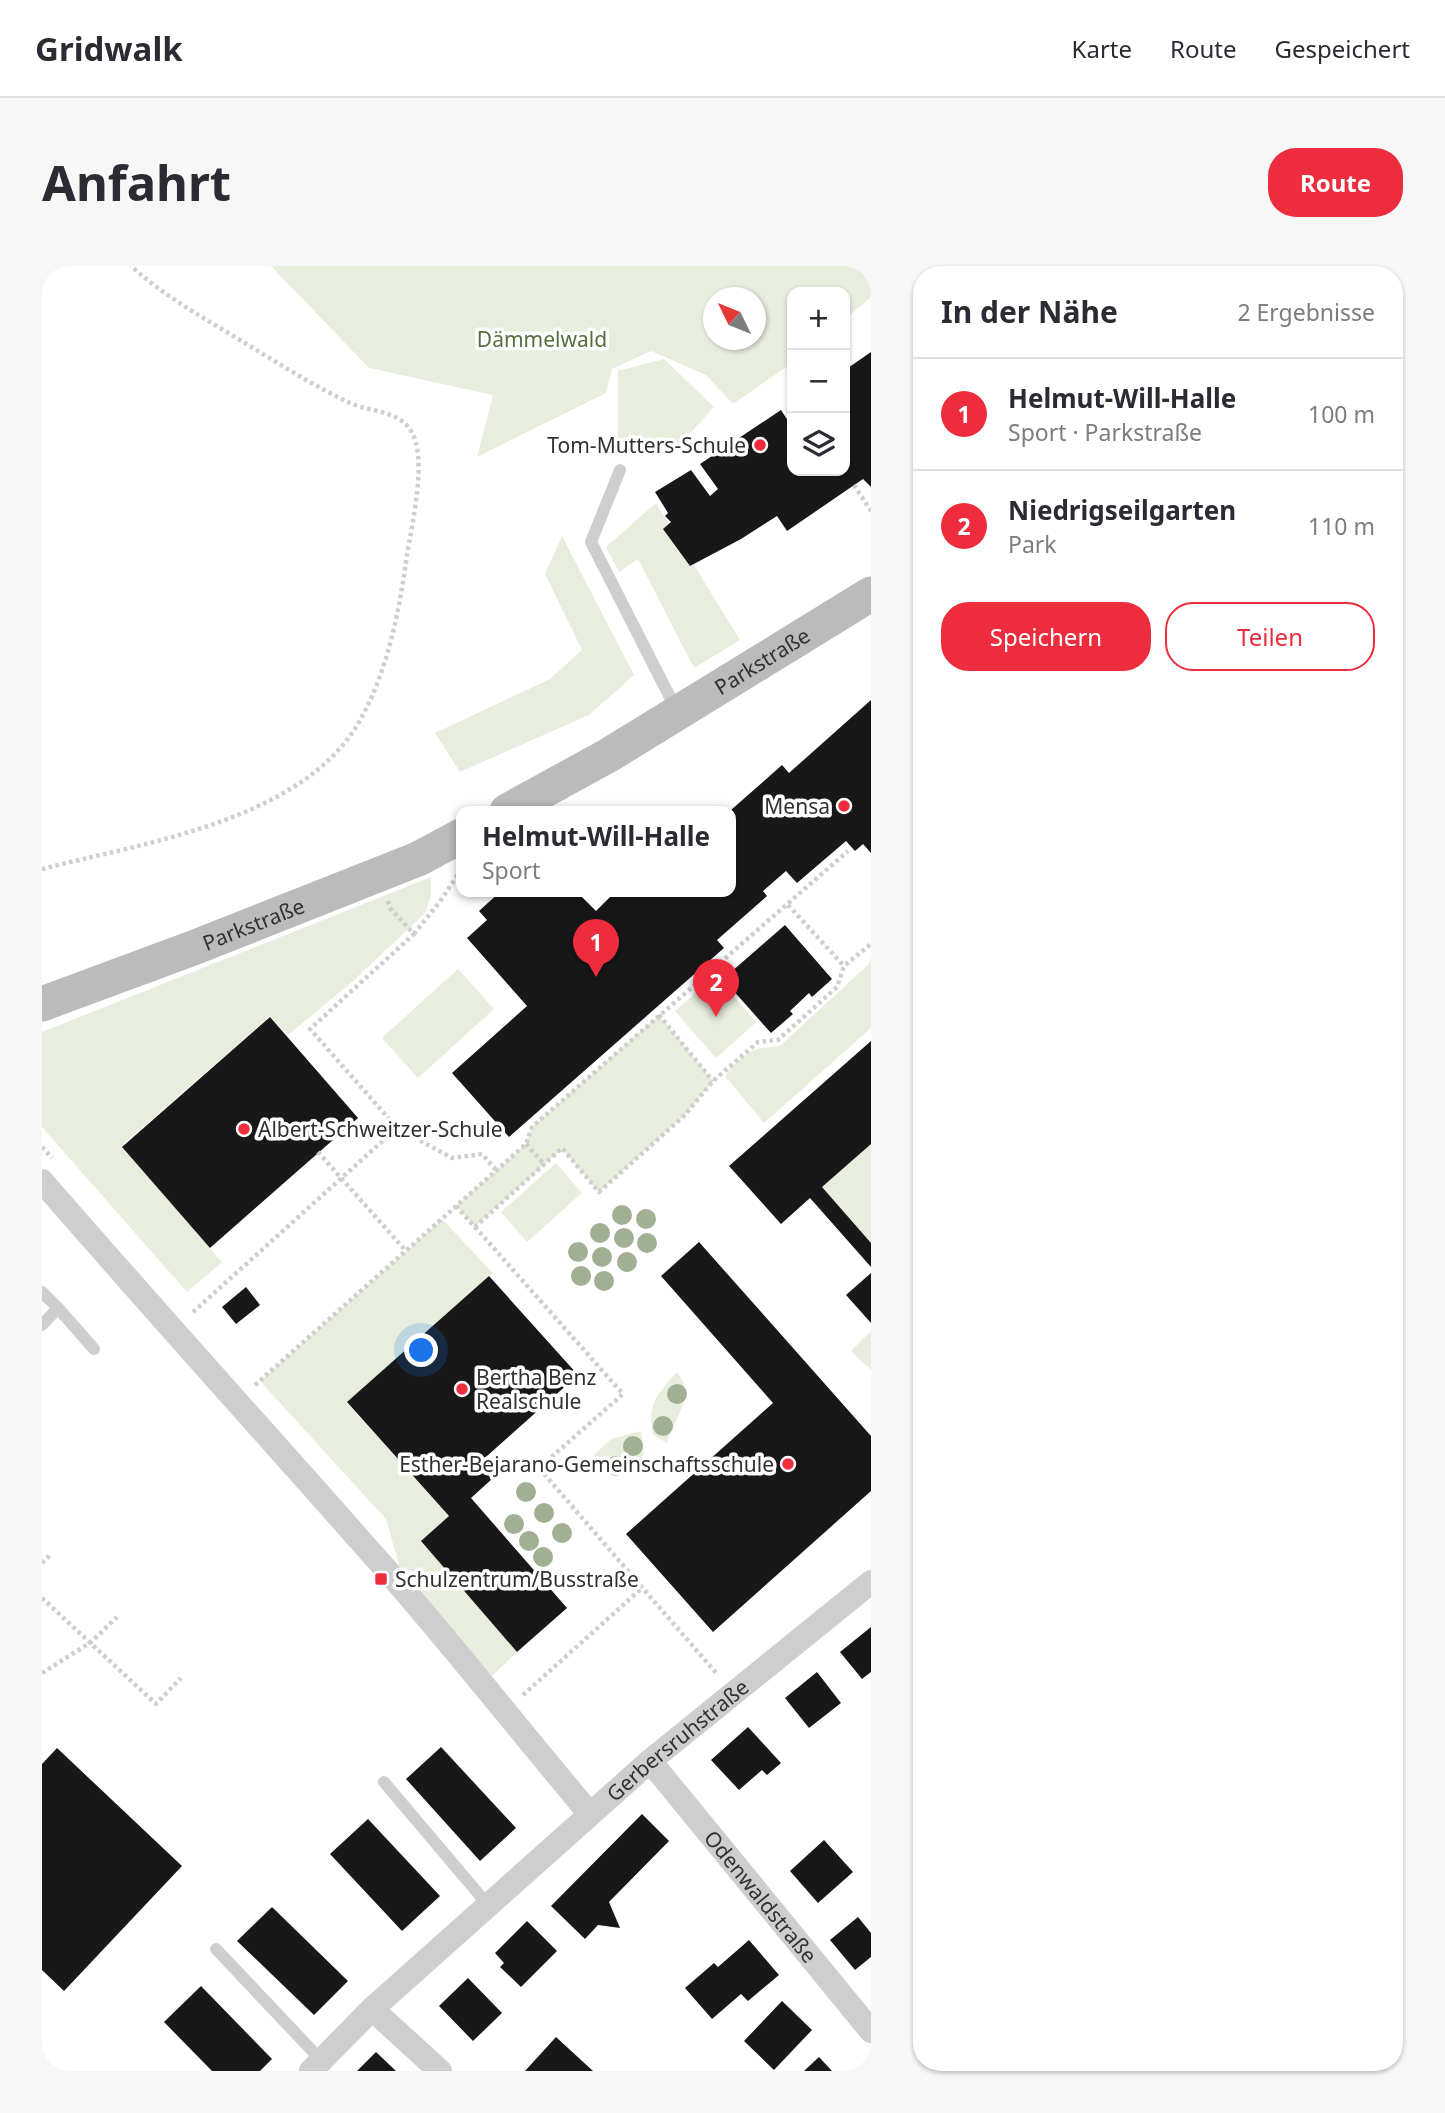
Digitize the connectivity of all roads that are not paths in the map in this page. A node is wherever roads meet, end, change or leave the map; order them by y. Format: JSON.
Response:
{"nodes":[{"id":1,"x":620,"y":470,"type":"dead end"},
{"id":2,"x":871,"y":594,"type":"edge"},
{"id":3,"x":677,"y":711,"type":"junction"},
{"id":4,"x":516,"y":806,"type":"edge"},
{"id":5,"x":456,"y":839,"type":"edge"},
{"id":6,"x":42,"y":1004,"type":"edge"},
{"id":7,"x":42,"y":1181,"type":"edge"},
{"id":8,"x":42,"y":1292,"type":"edge"},
{"id":9,"x":58,"y":1308,"type":"junction"},
{"id":10,"x":42,"y":1325,"type":"edge"},
{"id":11,"x":94,"y":1349,"type":"dead end"},
{"id":12,"x":871,"y":1582,"type":"edge"},
{"id":13,"x":650,"y":1761,"type":"junction"},
{"id":14,"x":384,"y":1782,"type":"dead end"},
{"id":15,"x":590,"y":1814,"type":"junction"},
{"id":16,"x":488,"y":1905,"type":"junction"},
{"id":17,"x":216,"y":1949,"type":"dead end"},
{"id":18,"x":372,"y":2009,"type":"junction"},
{"id":19,"x":871,"y":2031,"type":"edge"},
{"id":20,"x":316,"y":2066,"type":"edge"},
{"id":21,"x":440,"y":2071,"type":"edge"}],
"edges":[{"from":1,"to":3,"type":"lane"},
{"from":2,"to":3,"type":"street","name":"Parkstraße"},
{"from":3,"to":4,"type":"street","name":"Parkstraße"},
{"from":5,"to":6,"type":"street","name":"Parkstraße"},
{"from":7,"to":15,"type":"street"},
{"from":8,"to":9,"type":"lane"},
{"from":9,"to":10,"type":"lane"},
{"from":9,"to":11,"type":"lane"},
{"from":12,"to":13,"type":"street","name":"Gerbersruhstraße"},
{"from":13,"to":15,"type":"street","name":"Gerbersruhstraße"},
{"from":13,"to":19,"type":"street","name":"Odenwaldstraße"},
{"from":14,"to":16,"type":"lane"},
{"from":15,"to":16,"type":"street","name":"Gerbersruhstraße"},
{"from":16,"to":18,"type":"street","name":"Gerbersruhstraße"},
{"from":17,"to":20,"type":"lane","name":"Gerbersruhstraße"},
{"from":18,"to":20,"type":"street","name":"Gerbersruhstraße"},
{"from":18,"to":21,"type":"street"}]}
